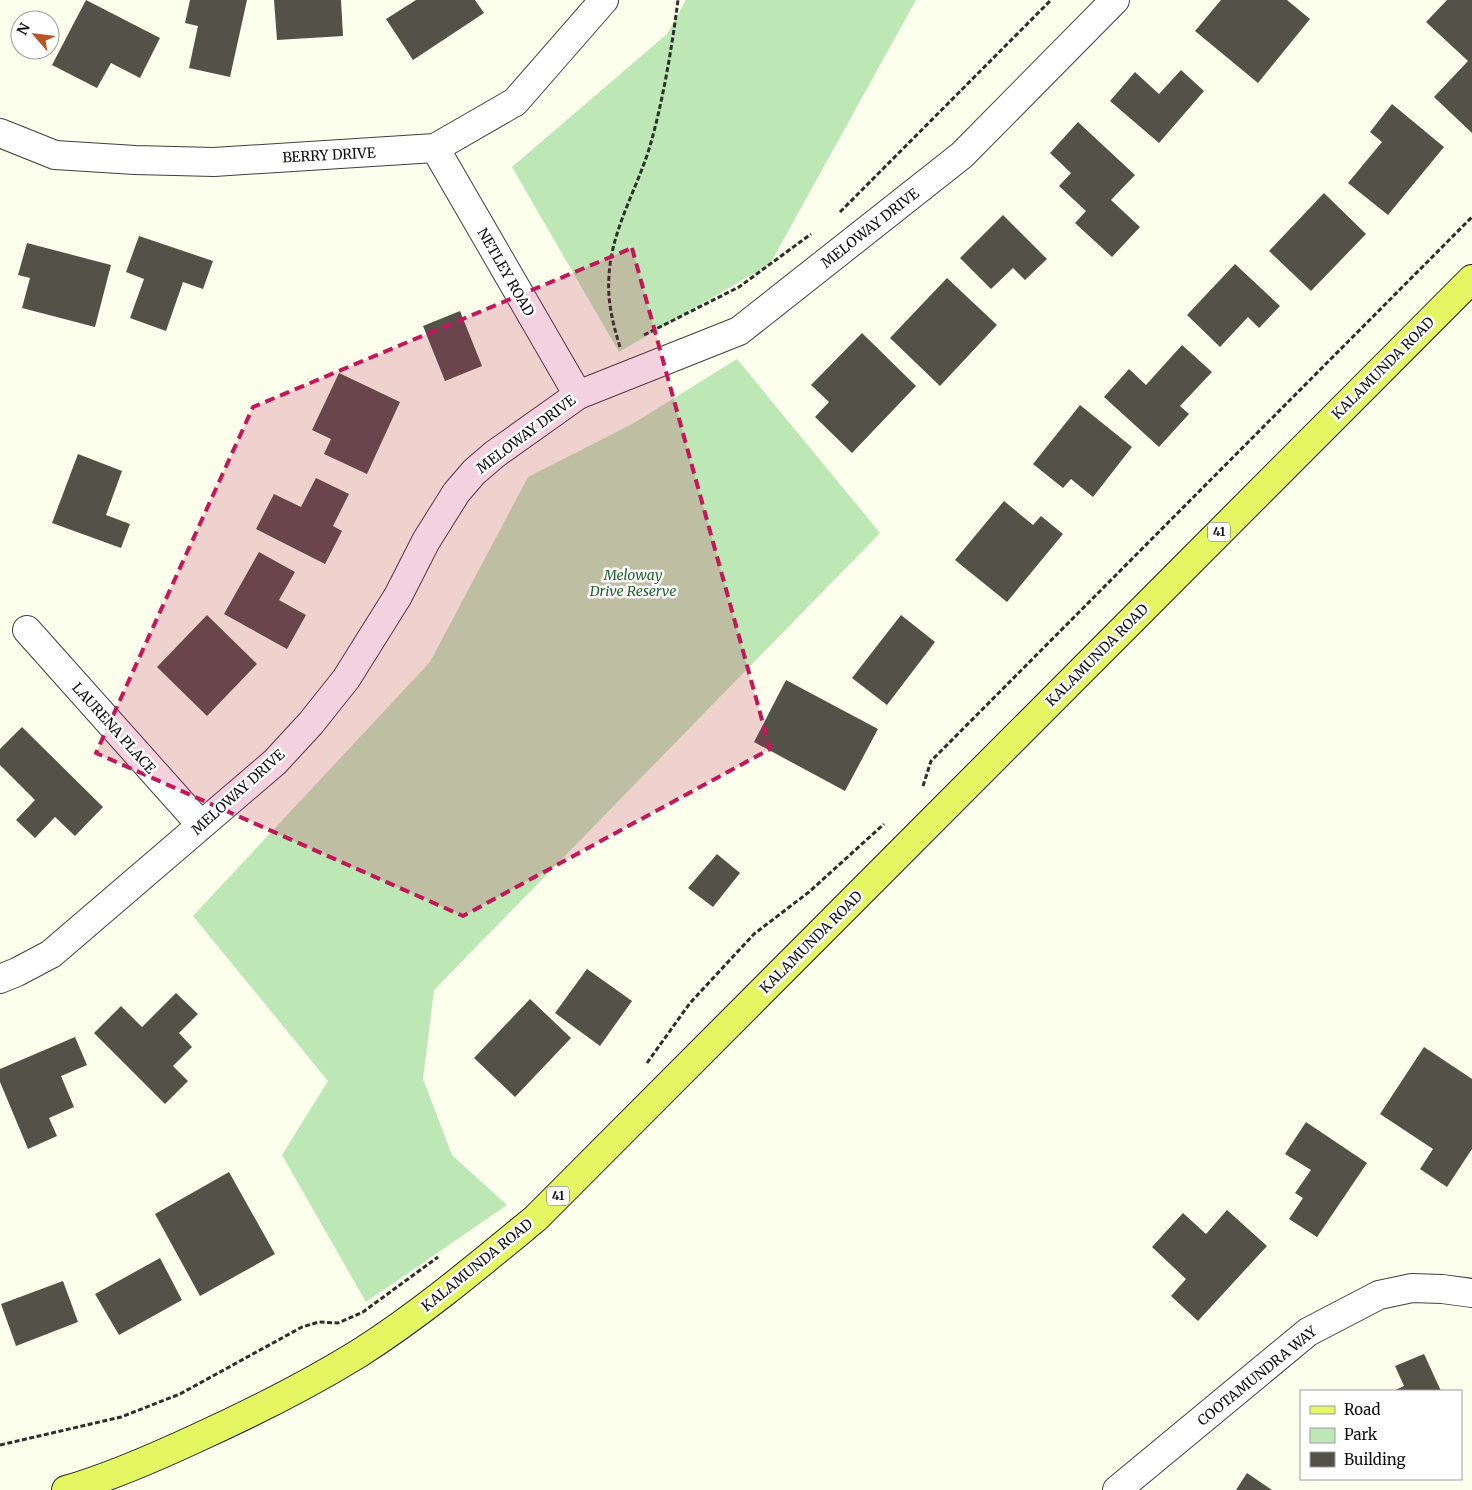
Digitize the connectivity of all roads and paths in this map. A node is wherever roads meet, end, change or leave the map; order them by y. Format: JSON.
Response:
{"nodes":[{"id":1,"x":604,"y":0,"type":"edge"},
{"id":2,"x":678,"y":0,"type":"edge"},
{"id":3,"x":1051,"y":0,"type":"edge"},
{"id":4,"x":1115,"y":0,"type":"edge"},
{"id":5,"x":0,"y":133,"type":"edge"},
{"id":6,"x":435,"y":148,"type":"junction"},
{"id":7,"x":1472,"y":217,"type":"edge"},
{"id":8,"x":833,"y":218,"type":"dead end"},
{"id":9,"x":818,"y":229,"type":"dead end"},
{"id":10,"x":1472,"y":279,"type":"edge"},
{"id":11,"x":637,"y":338,"type":"dead end"},
{"id":12,"x":620,"y":347,"type":"dead end"},
{"id":13,"x":578,"y":395,"type":"junction"},
{"id":14,"x":27,"y":630,"type":"dead end"},
{"id":15,"x":922,"y":788,"type":"dead end"},
{"id":16,"x":887,"y":821,"type":"dead end"},
{"id":17,"x":201,"y":825,"type":"junction"},
{"id":18,"x":0,"y":979,"type":"edge"},
{"id":19,"x":644,"y":1066,"type":"dead end"},
{"id":20,"x":445,"y":1252,"type":"dead end"},
{"id":21,"x":1472,"y":1293,"type":"edge"},
{"id":22,"x":0,"y":1445,"type":"edge"},
{"id":23,"x":66,"y":1490,"type":"edge"},
{"id":24,"x":1117,"y":1490,"type":"edge"}],
"edges":[{"from":1,"to":6,"type":"street","name":"BERRY DRIVE"},
{"from":2,"to":12,"type":"path"},
{"from":3,"to":8,"type":"path"},
{"from":4,"to":13,"type":"street","name":"MELOWAY DRIVE"},
{"from":5,"to":6,"type":"street","name":"BERRY DRIVE"},
{"from":6,"to":13,"type":"street","name":"NETLEY ROAD"},
{"from":7,"to":15,"type":"path"},
{"from":9,"to":11,"type":"path"},
{"from":10,"to":23,"type":"main road","name":"KALAMUNDA ROAD","number":"41"},
{"from":13,"to":17,"type":"street","name":"MELOWAY DRIVE"},
{"from":14,"to":17,"type":"street","name":"LAURENA PLACE"},
{"from":16,"to":19,"type":"path"},
{"from":17,"to":18,"type":"street","name":"MELOWAY DRIVE"},
{"from":20,"to":22,"type":"path"},
{"from":21,"to":24,"type":"street","name":"COOTAMUNDRA WAY"}]}
